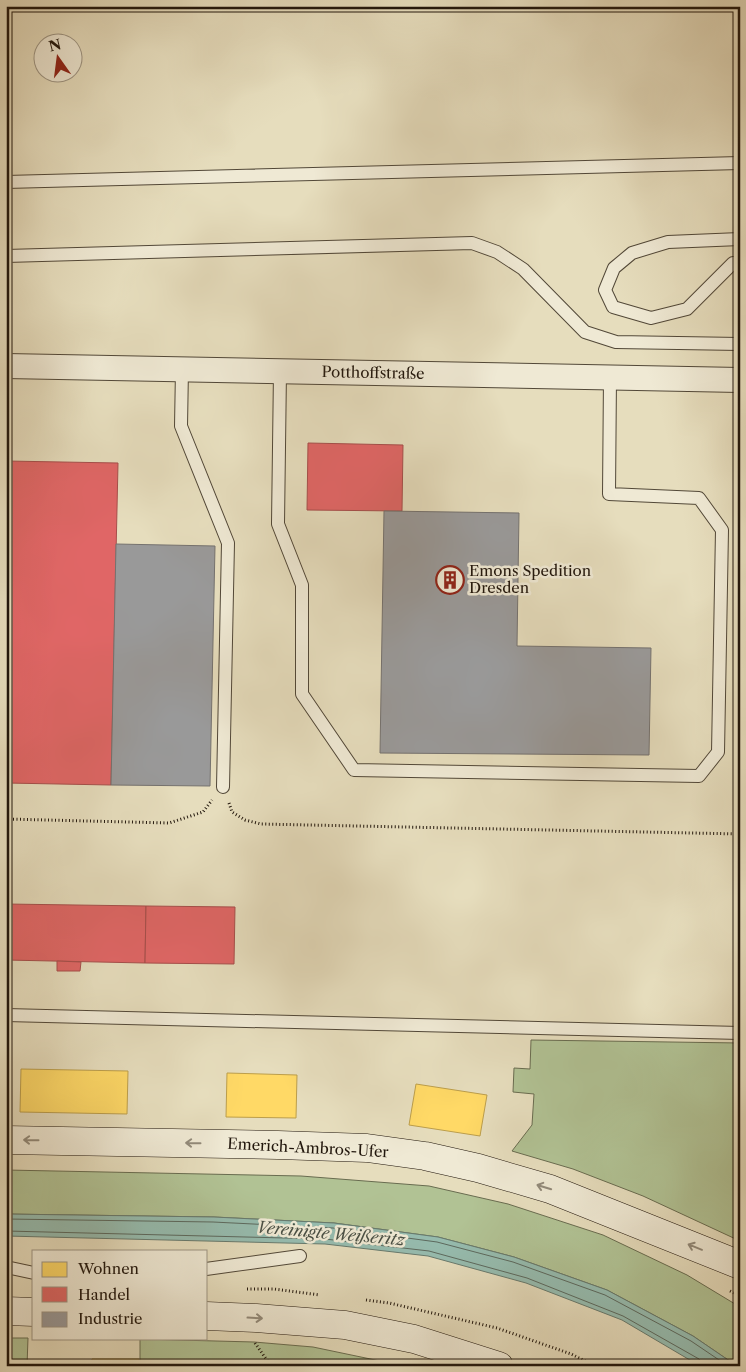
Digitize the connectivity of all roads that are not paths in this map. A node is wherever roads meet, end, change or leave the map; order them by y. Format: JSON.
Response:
{"nodes":[{"id":1,"x":740,"y":163,"type":"edge"},
{"id":2,"x":6,"y":182,"type":"edge"},
{"id":3,"x":740,"y":238,"type":"edge"},
{"id":4,"x":6,"y":256,"type":"edge"},
{"id":5,"x":740,"y":263,"type":"edge"},
{"id":6,"x":740,"y":344,"type":"edge"},
{"id":7,"x":6,"y":366,"type":"edge"},
{"id":8,"x":182,"y":370,"type":"junction"},
{"id":9,"x":280,"y":371,"type":"junction"},
{"id":10,"x":610,"y":377,"type":"junction"},
{"id":11,"x":740,"y":380,"type":"edge"},
{"id":12,"x":223,"y":787,"type":"road end"},
{"id":13,"x":6,"y":1015,"type":"edge"},
{"id":14,"x":740,"y":1033,"type":"edge"},
{"id":15,"x":6,"y":1140,"type":"edge"},
{"id":16,"x":300,"y":1256,"type":"dead end"},
{"id":17,"x":740,"y":1265,"type":"edge"},
{"id":18,"x":6,"y":1267,"type":"edge"},
{"id":19,"x":208,"y":1269,"type":"edge"},
{"id":20,"x":32,"y":1272,"type":"edge"},
{"id":21,"x":6,"y":1311,"type":"edge"},
{"id":22,"x":32,"y":1312,"type":"edge"},
{"id":23,"x":208,"y":1316,"type":"edge"},
{"id":24,"x":498,"y":1366,"type":"edge"}],
"edges":[{"from":1,"to":2,"type":"lane"},
{"from":3,"to":5,"type":"lane"},
{"from":4,"to":6,"type":"lane"},
{"from":7,"to":8,"type":"street","name":"Potthoffstraße"},
{"from":8,"to":9,"type":"street","name":"Potthoffstraße"},
{"from":8,"to":12,"type":"lane"},
{"from":9,"to":10,"type":"street","name":"Potthoffstraße"},
{"from":9,"to":10,"type":"lane"},
{"from":10,"to":11,"type":"street","name":"Potthoffstraße"},
{"from":13,"to":14,"type":"lane"},
{"from":17,"to":15,"type":"main road","name":"Emerich-Ambros-Ufer","one_way":true},
{"from":16,"to":19,"type":"lane"},
{"from":18,"to":20,"type":"lane"},
{"from":21,"to":22,"type":"main road"},
{"from":23,"to":24,"type":"main road","one_way":true}]}
